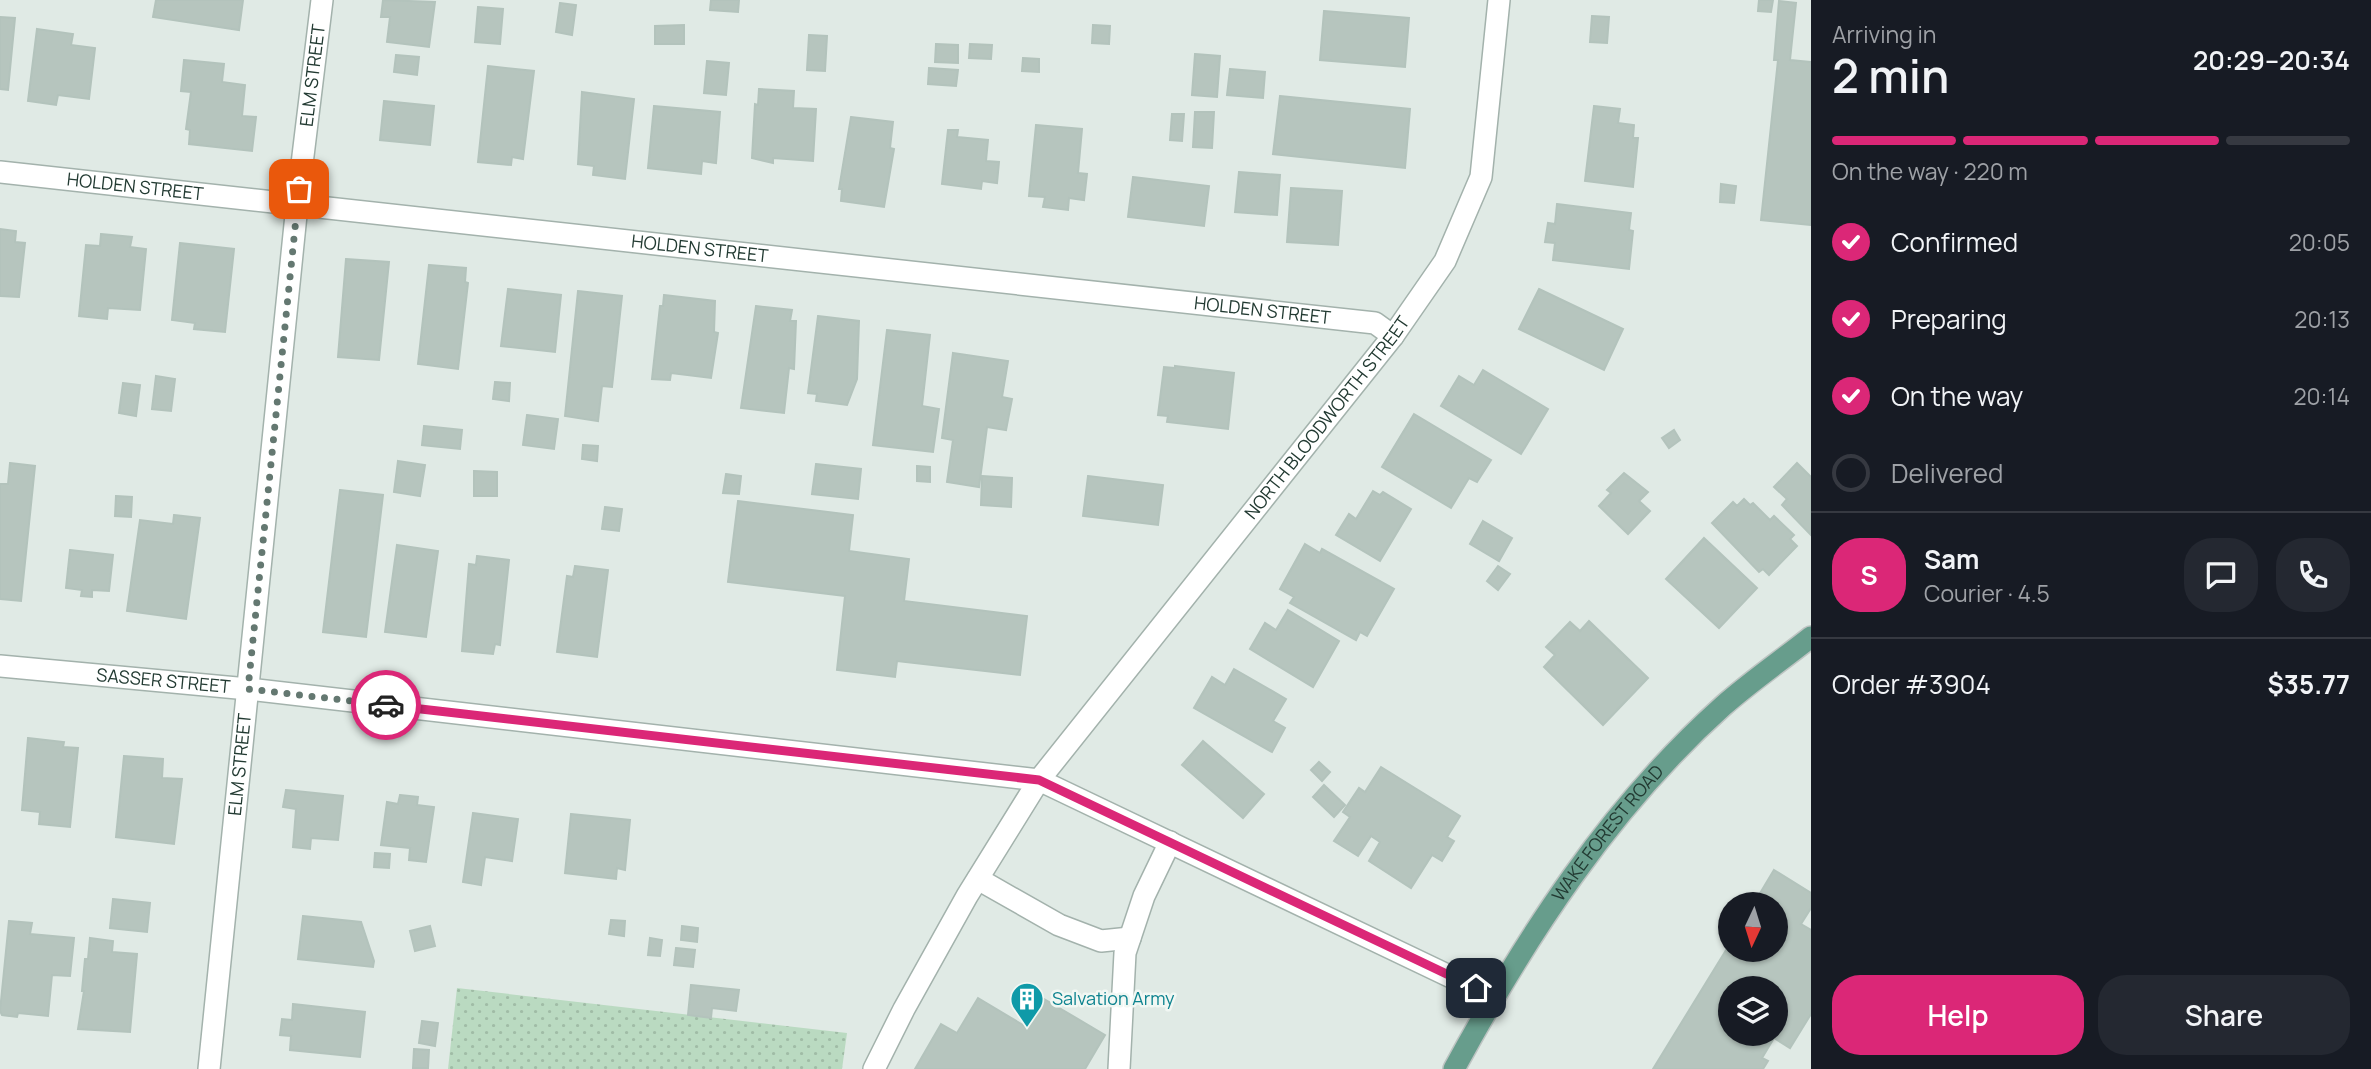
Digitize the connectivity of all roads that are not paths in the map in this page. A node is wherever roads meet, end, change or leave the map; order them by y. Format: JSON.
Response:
{"nodes":[{"id":1,"x":322,"y":0,"type":"edge"},
{"id":2,"x":1499,"y":0,"type":"edge"},
{"id":3,"x":0,"y":172,"type":"edge"},
{"id":4,"x":297,"y":205,"type":"junction"},
{"id":5,"x":1393,"y":336,"type":"junction"},
{"id":6,"x":1811,"y":638,"type":"edge"},
{"id":7,"x":0,"y":666,"type":"edge"},
{"id":8,"x":248,"y":689,"type":"junction"},
{"id":9,"x":1039,"y":780,"type":"junction"},
{"id":10,"x":1170,"y":842,"type":"junction"},
{"id":11,"x":978,"y":879,"type":"junction"},
{"id":12,"x":1130,"y":938,"type":"junction"},
{"id":13,"x":1493,"y":997,"type":"junction"},
{"id":14,"x":209,"y":1069,"type":"edge"},
{"id":15,"x":874,"y":1069,"type":"edge"},
{"id":16,"x":1119,"y":1069,"type":"edge"},
{"id":17,"x":1454,"y":1069,"type":"edge"}],
"edges":[{"from":1,"to":4,"type":"street","name":"ELM STREET"},
{"from":2,"to":5,"type":"street","name":"NORTH BLOODWORTH STREET"},
{"from":3,"to":4,"type":"street","name":"HOLDEN STREET"},
{"from":4,"to":5,"type":"street","name":"HOLDEN STREET"},
{"from":4,"to":8,"type":"street","name":"ELM STREET"},
{"from":5,"to":9,"type":"street","name":"NORTH BLOODWORTH STREET"},
{"from":6,"to":13,"type":"main road","name":"WAKE FOREST ROAD"},
{"from":7,"to":8,"type":"street","name":"SASSER STREET"},
{"from":8,"to":9,"type":"street","name":"SASSER STREET"},
{"from":8,"to":14,"type":"street","name":"ELM STREET"},
{"from":9,"to":10,"type":"street","name":"SASSER STREET"},
{"from":9,"to":11,"type":"street","name":"NORTH BLOODWORTH STREET"},
{"from":10,"to":12,"type":"street"},
{"from":10,"to":13,"type":"street","name":"SASSER STREET"},
{"from":11,"to":12,"type":"street"},
{"from":11,"to":15,"type":"street","name":"NORTH BLOODWORTH STREET"},
{"from":12,"to":16,"type":"street"},
{"from":13,"to":17,"type":"main road","name":"WAKE FOREST ROAD"}]}
